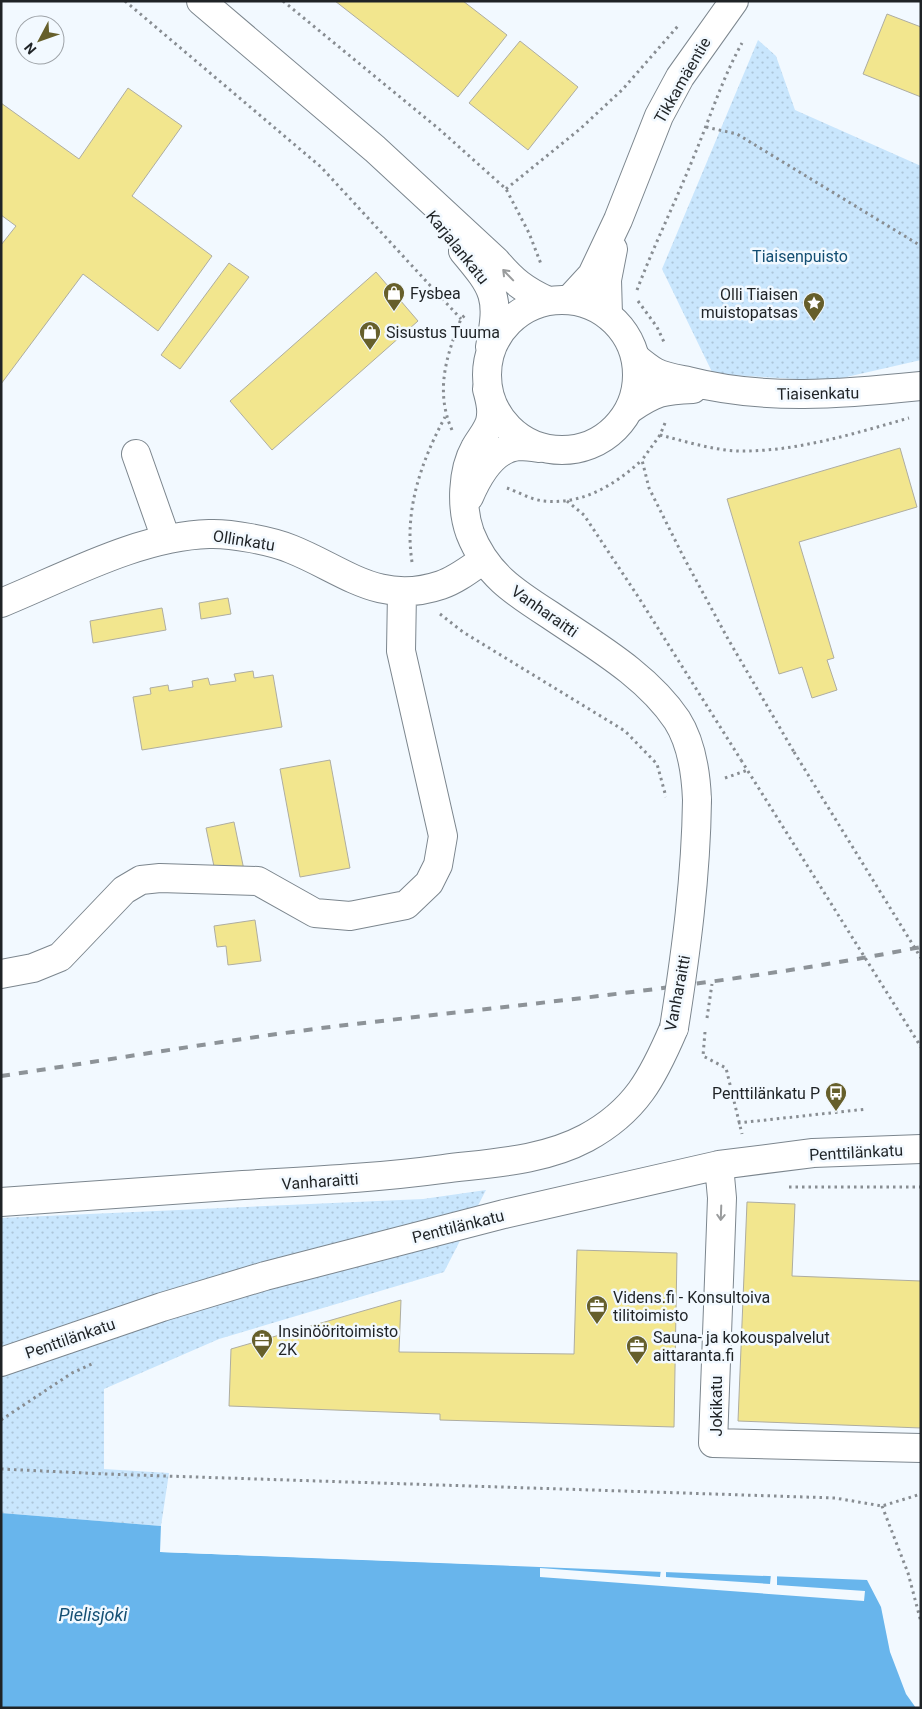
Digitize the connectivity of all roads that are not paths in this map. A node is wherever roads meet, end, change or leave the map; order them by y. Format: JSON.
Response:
{"nodes":[{"id":1,"x":201,"y":1,"type":"edge"},
{"id":2,"x":734,"y":1,"type":"edge"},
{"id":3,"x":618,"y":220,"type":"junction"},
{"id":4,"x":501,"y":284,"type":"junction"},
{"id":5,"x":559,"y":300,"type":"junction"},
{"id":6,"x":608,"y":315,"type":"junction"},
{"id":7,"x":636,"y":358,"type":"junction"},
{"id":8,"x":487,"y":361,"type":"junction"},
{"id":9,"x":671,"y":384,"type":"junction"},
{"id":10,"x":921,"y":386,"type":"edge"},
{"id":11,"x":488,"y":389,"type":"junction"},
{"id":12,"x":630,"y":409,"type":"junction"},
{"id":13,"x":539,"y":448,"type":"junction"},
{"id":14,"x":136,"y":454,"type":"dead end"},
{"id":15,"x":475,"y":465,"type":"junction"},
{"id":16,"x":166,"y":540,"type":"junction"},
{"id":17,"x":483,"y":560,"type":"junction"},
{"id":18,"x":411,"y":591,"type":"junction"},
{"id":19,"x":1,"y":603,"type":"edge"},
{"id":20,"x":1,"y":974,"type":"edge"},
{"id":21,"x":921,"y":1149,"type":"edge"},
{"id":22,"x":719,"y":1165,"type":"junction"},
{"id":23,"x":1,"y":1202,"type":"edge"},
{"id":24,"x":4,"y":1360,"type":"edge"},
{"id":25,"x":921,"y":1448,"type":"edge"}],
"edges":[{"from":1,"to":4,"type":"street","name":"Karjalankatu"},
{"from":2,"to":3,"type":"street","name":"Tikkamäentie"},
{"from":3,"to":5,"type":"street","name":"Tikkamäentie"},
{"from":3,"to":6,"type":"street","name":"Tikkamäentie"},
{"from":5,"to":4,"type":"street","name":"Karjalankatu","one_way":true},
{"from":4,"to":8,"type":"street","name":"Karjalankatu"},
{"from":5,"to":6,"type":"street"},
{"from":5,"to":8,"type":"street"},
{"from":6,"to":7,"type":"street"},
{"from":7,"to":9,"type":"street","name":"Tiaisenkatu"},
{"from":7,"to":12,"type":"street"},
{"from":8,"to":11,"type":"street"},
{"from":9,"to":10,"type":"street","name":"Tiaisenkatu"},
{"from":9,"to":12,"type":"street"},
{"from":11,"to":13,"type":"street"},
{"from":11,"to":15,"type":"street","name":"Vanharaitti"},
{"from":12,"to":13,"type":"street"},
{"from":13,"to":15,"type":"street"},
{"from":14,"to":16,"type":"street"},
{"from":15,"to":17,"type":"street","name":"Vanharaitti"},
{"from":16,"to":18,"type":"street","name":"Ollinkatu"},
{"from":16,"to":19,"type":"street","name":"Ollinkatu"},
{"from":17,"to":18,"type":"street","name":"Ollinkatu"},
{"from":17,"to":23,"type":"street","name":"Vanharaitti","bridge":true},
{"from":18,"to":20,"type":"street"},
{"from":21,"to":22,"type":"street","name":"Penttilänkatu"},
{"from":22,"to":24,"type":"street","name":"Penttilänkatu"},
{"from":22,"to":25,"type":"street","name":"Jokikatu","one_way":true}]}
